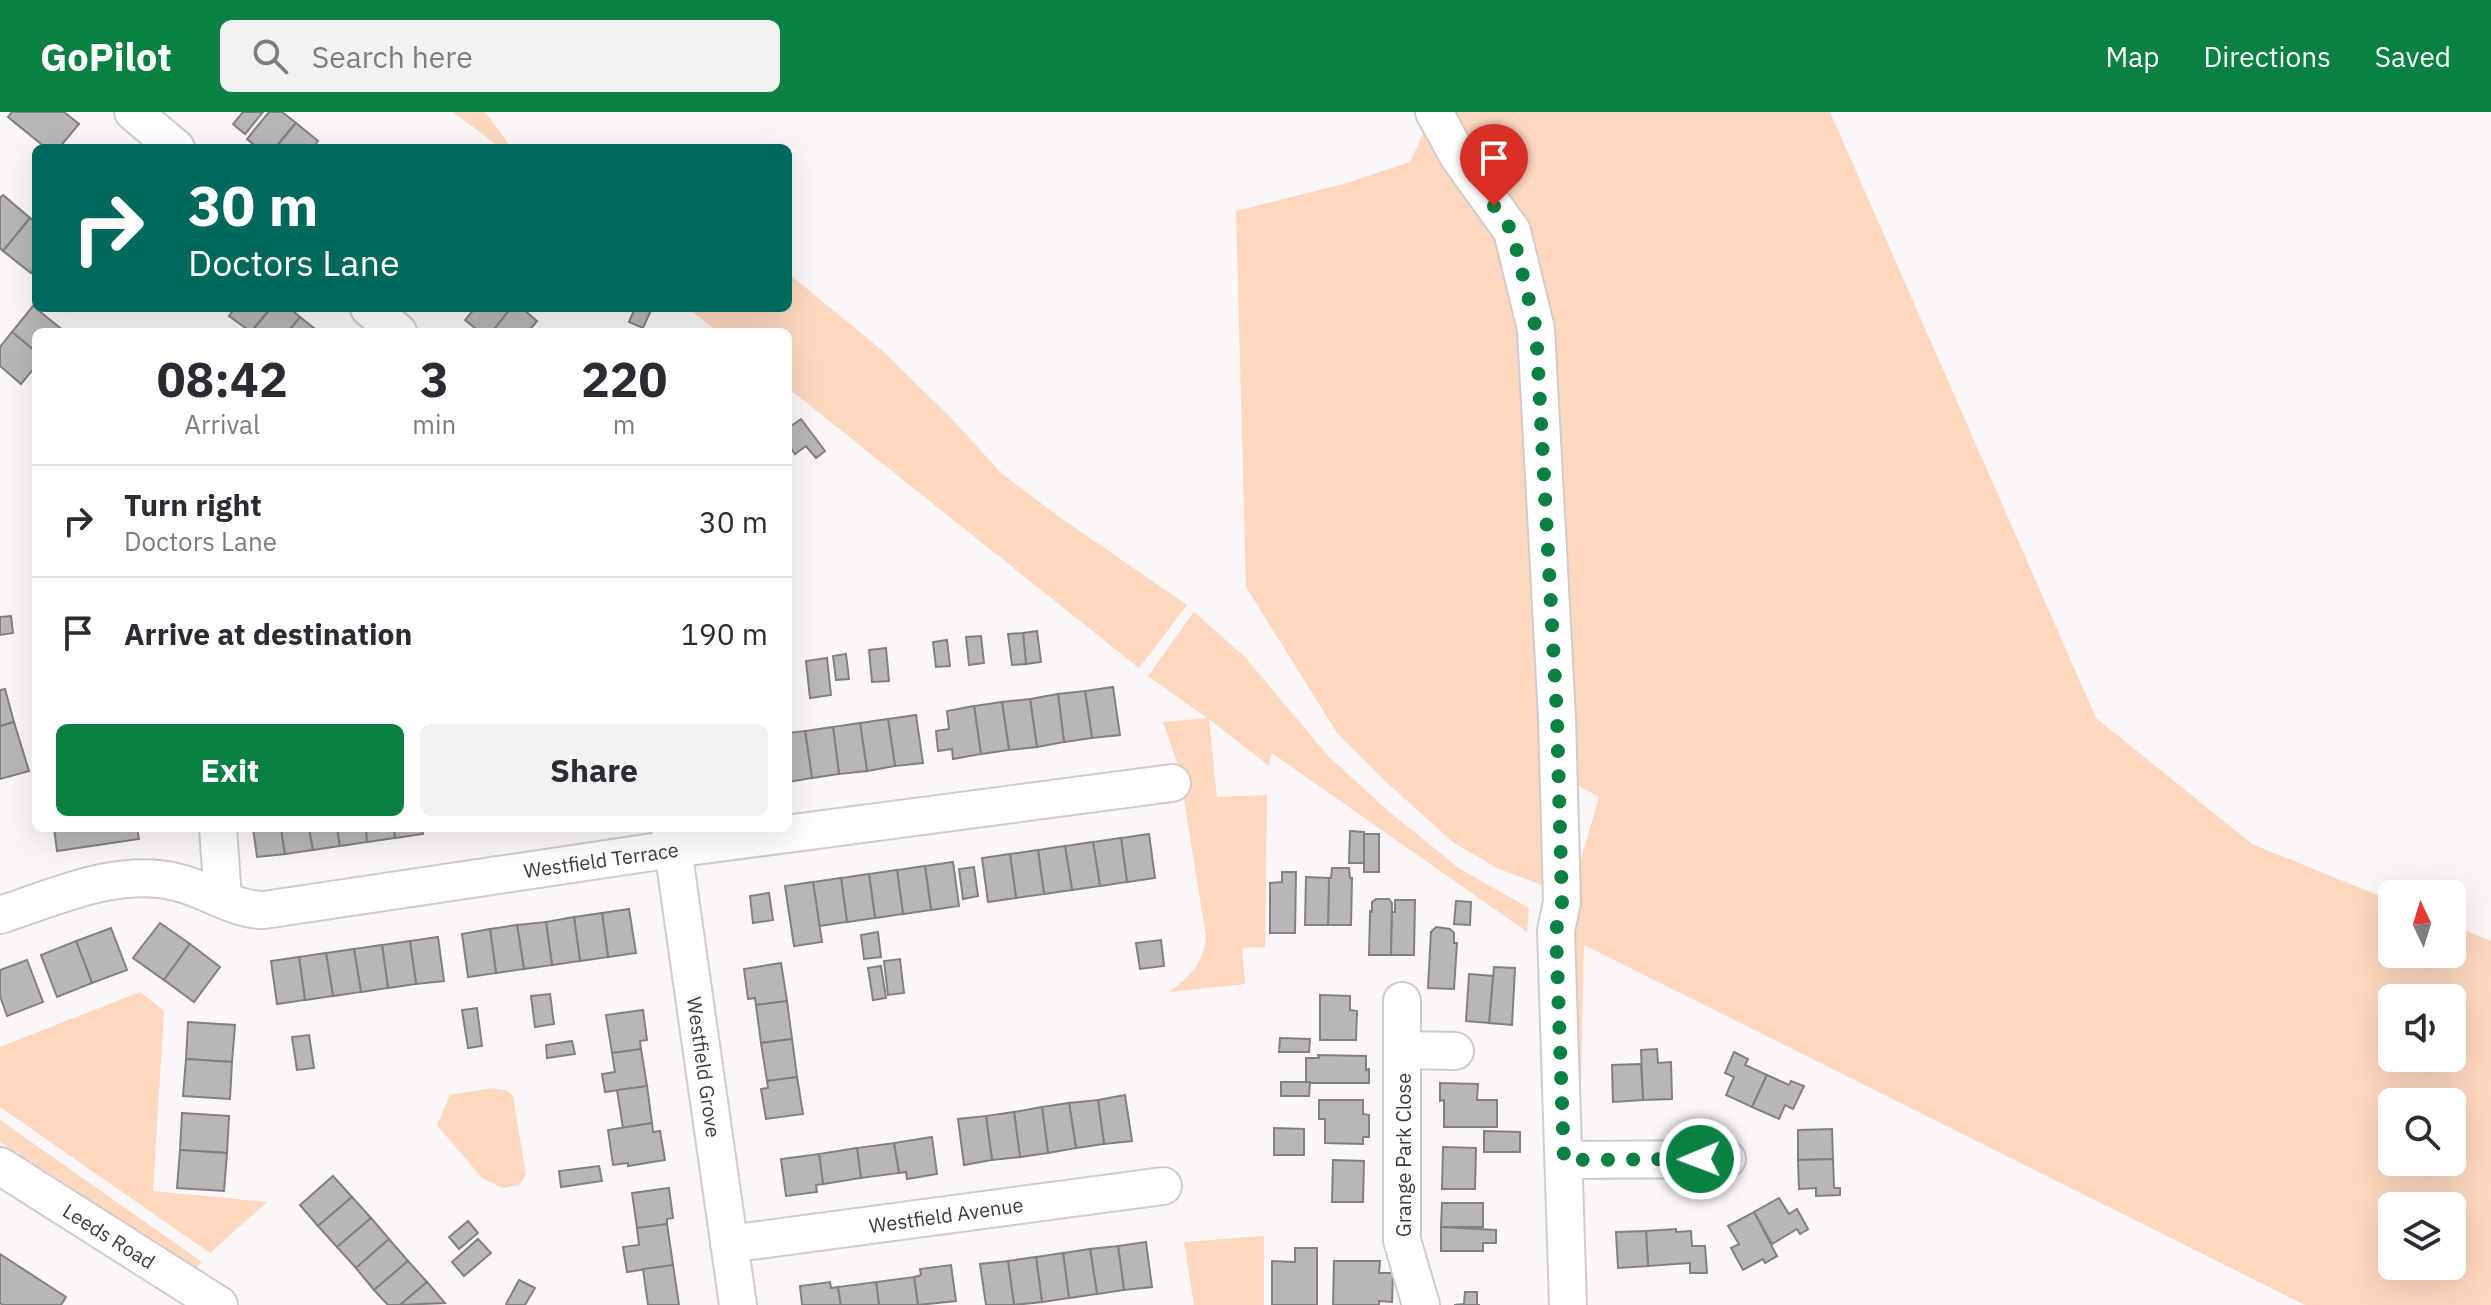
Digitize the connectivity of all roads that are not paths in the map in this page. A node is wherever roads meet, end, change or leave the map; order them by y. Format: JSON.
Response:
{"nodes":[{"id":1,"x":133,"y":112,"type":"edge"},
{"id":2,"x":1434,"y":112,"type":"edge"},
{"id":3,"x":171,"y":144,"type":"edge"},
{"id":4,"x":374,"y":312,"type":"edge"},
{"id":5,"x":393,"y":328,"type":"edge"},
{"id":6,"x":1172,"y":783,"type":"dead end"},
{"id":7,"x":792,"y":825,"type":"edge"},
{"id":8,"x":218,"y":832,"type":"edge"},
{"id":9,"x":734,"y":832,"type":"edge"},
{"id":10,"x":671,"y":839,"type":"edge"},
{"id":11,"x":223,"y":899,"type":"junction"},
{"id":12,"x":0,"y":915,"type":"edge"},
{"id":13,"x":1402,"y":1001,"type":"dead end"},
{"id":14,"x":1402,"y":1050,"type":"junction"},
{"id":15,"x":1455,"y":1051,"type":"dead end"},
{"id":16,"x":1727,"y":1159,"type":"dead end"},
{"id":17,"x":1564,"y":1160,"type":"junction"},
{"id":18,"x":0,"y":1166,"type":"edge"},
{"id":19,"x":1163,"y":1186,"type":"dead end"},
{"id":20,"x":729,"y":1244,"type":"junction"},
{"id":21,"x":219,"y":1305,"type":"edge"},
{"id":22,"x":738,"y":1305,"type":"edge"},
{"id":23,"x":1421,"y":1305,"type":"edge"},
{"id":24,"x":1568,"y":1305,"type":"edge"}],
"edges":[{"from":1,"to":3,"type":"street"},
{"from":2,"to":17,"type":"street"},
{"from":4,"to":5,"type":"street"},
{"from":6,"to":7,"type":"street","name":"Westfield Terrace"},
{"from":8,"to":11,"type":"street"},
{"from":9,"to":10,"type":"street","name":"Westfield Terrace"},
{"from":10,"to":11,"type":"street","name":"Westfield Terrace"},
{"from":10,"to":20,"type":"street","name":"Westfield Grove"},
{"from":11,"to":12,"type":"street","name":"Westfield Terrace"},
{"from":13,"to":14,"type":"street","name":"Grange Park Close"},
{"from":14,"to":15,"type":"street","name":"Grange Park Close"},
{"from":14,"to":23,"type":"street","name":"Grange Park Close"},
{"from":16,"to":17,"type":"street"},
{"from":17,"to":24,"type":"street"},
{"from":18,"to":21,"type":"street","name":"Leeds Road"},
{"from":19,"to":20,"type":"street","name":"Westfield Avenue"},
{"from":20,"to":22,"type":"street","name":"Westfield Grove"}]}
